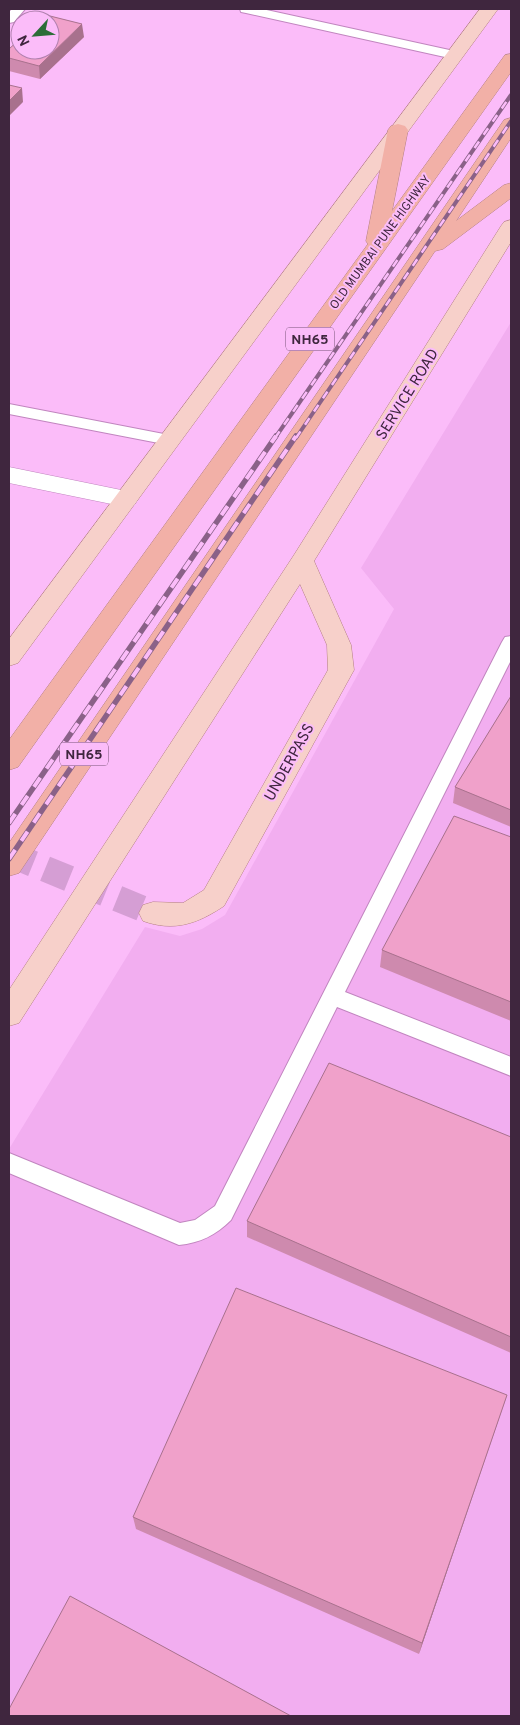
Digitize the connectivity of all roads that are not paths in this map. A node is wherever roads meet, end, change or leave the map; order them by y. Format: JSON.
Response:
{"nodes":[{"id":1,"x":19,"y":9,"type":"edge"},
{"id":2,"x":246,"y":9,"type":"edge"},
{"id":3,"x":489,"y":9,"type":"edge"},
{"id":4,"x":9,"y":19,"type":"edge"},
{"id":5,"x":454,"y":55,"type":"junction"},
{"id":6,"x":511,"y":59,"type":"edge"},
{"id":7,"x":511,"y":124,"type":"edge"},
{"id":8,"x":398,"y":130,"type":"junction"},
{"id":9,"x":511,"y":189,"type":"edge"},
{"id":10,"x":511,"y":226,"type":"edge"},
{"id":11,"x":374,"y":250,"type":"junction"},
{"id":12,"x":418,"y":259,"type":"junction"},
{"id":13,"x":9,"y":409,"type":"edge"},
{"id":14,"x":169,"y":440,"type":"junction"},
{"id":15,"x":9,"y":475,"type":"edge"},
{"id":16,"x":126,"y":499,"type":"junction"},
{"id":17,"x":302,"y":561,"type":"junction"},
{"id":18,"x":511,"y":642,"type":"edge"},
{"id":19,"x":9,"y":657,"type":"edge"},
{"id":20,"x":9,"y":760,"type":"edge"},
{"id":21,"x":9,"y":864,"type":"edge"},
{"id":22,"x":153,"y":913,"type":"tunnel mouth"},
{"id":23,"x":332,"y":996,"type":"junction"},
{"id":24,"x":9,"y":1014,"type":"edge"},
{"id":25,"x":511,"y":1067,"type":"edge"},
{"id":26,"x":9,"y":1163,"type":"edge"}],
"edges":[{"from":1,"to":4,"type":"lane"},
{"from":2,"to":5,"type":"lane"},
{"from":3,"to":5,"type":"main road"},
{"from":5,"to":8,"type":"main road"},
{"from":6,"to":11,"type":"highway","name":"OLD MUMBAI PUNE HIGHWAY","number":"NH65"},
{"from":7,"to":12,"type":"highway","number":"NH65"},
{"from":8,"to":11,"type":"highway"},
{"from":8,"to":14,"type":"main road"},
{"from":9,"to":12,"type":"highway"},
{"from":10,"to":17,"type":"main road","name":"SERVICE ROAD"},
{"from":11,"to":20,"type":"highway","name":"OLD MUMBAI PUNE HIGHWAY","number":"NH65"},
{"from":12,"to":21,"type":"highway","number":"NH65"},
{"from":13,"to":14,"type":"lane"},
{"from":14,"to":16,"type":"main road"},
{"from":15,"to":16,"type":"street"},
{"from":16,"to":19,"type":"main road"},
{"from":17,"to":22,"type":"main road","name":"UNDERPASS"},
{"from":17,"to":24,"type":"main road","name":"SERVICE ROAD"},
{"from":18,"to":23,"type":"lane"},
{"from":23,"to":25,"type":"lane"},
{"from":23,"to":26,"type":"lane"}]}
